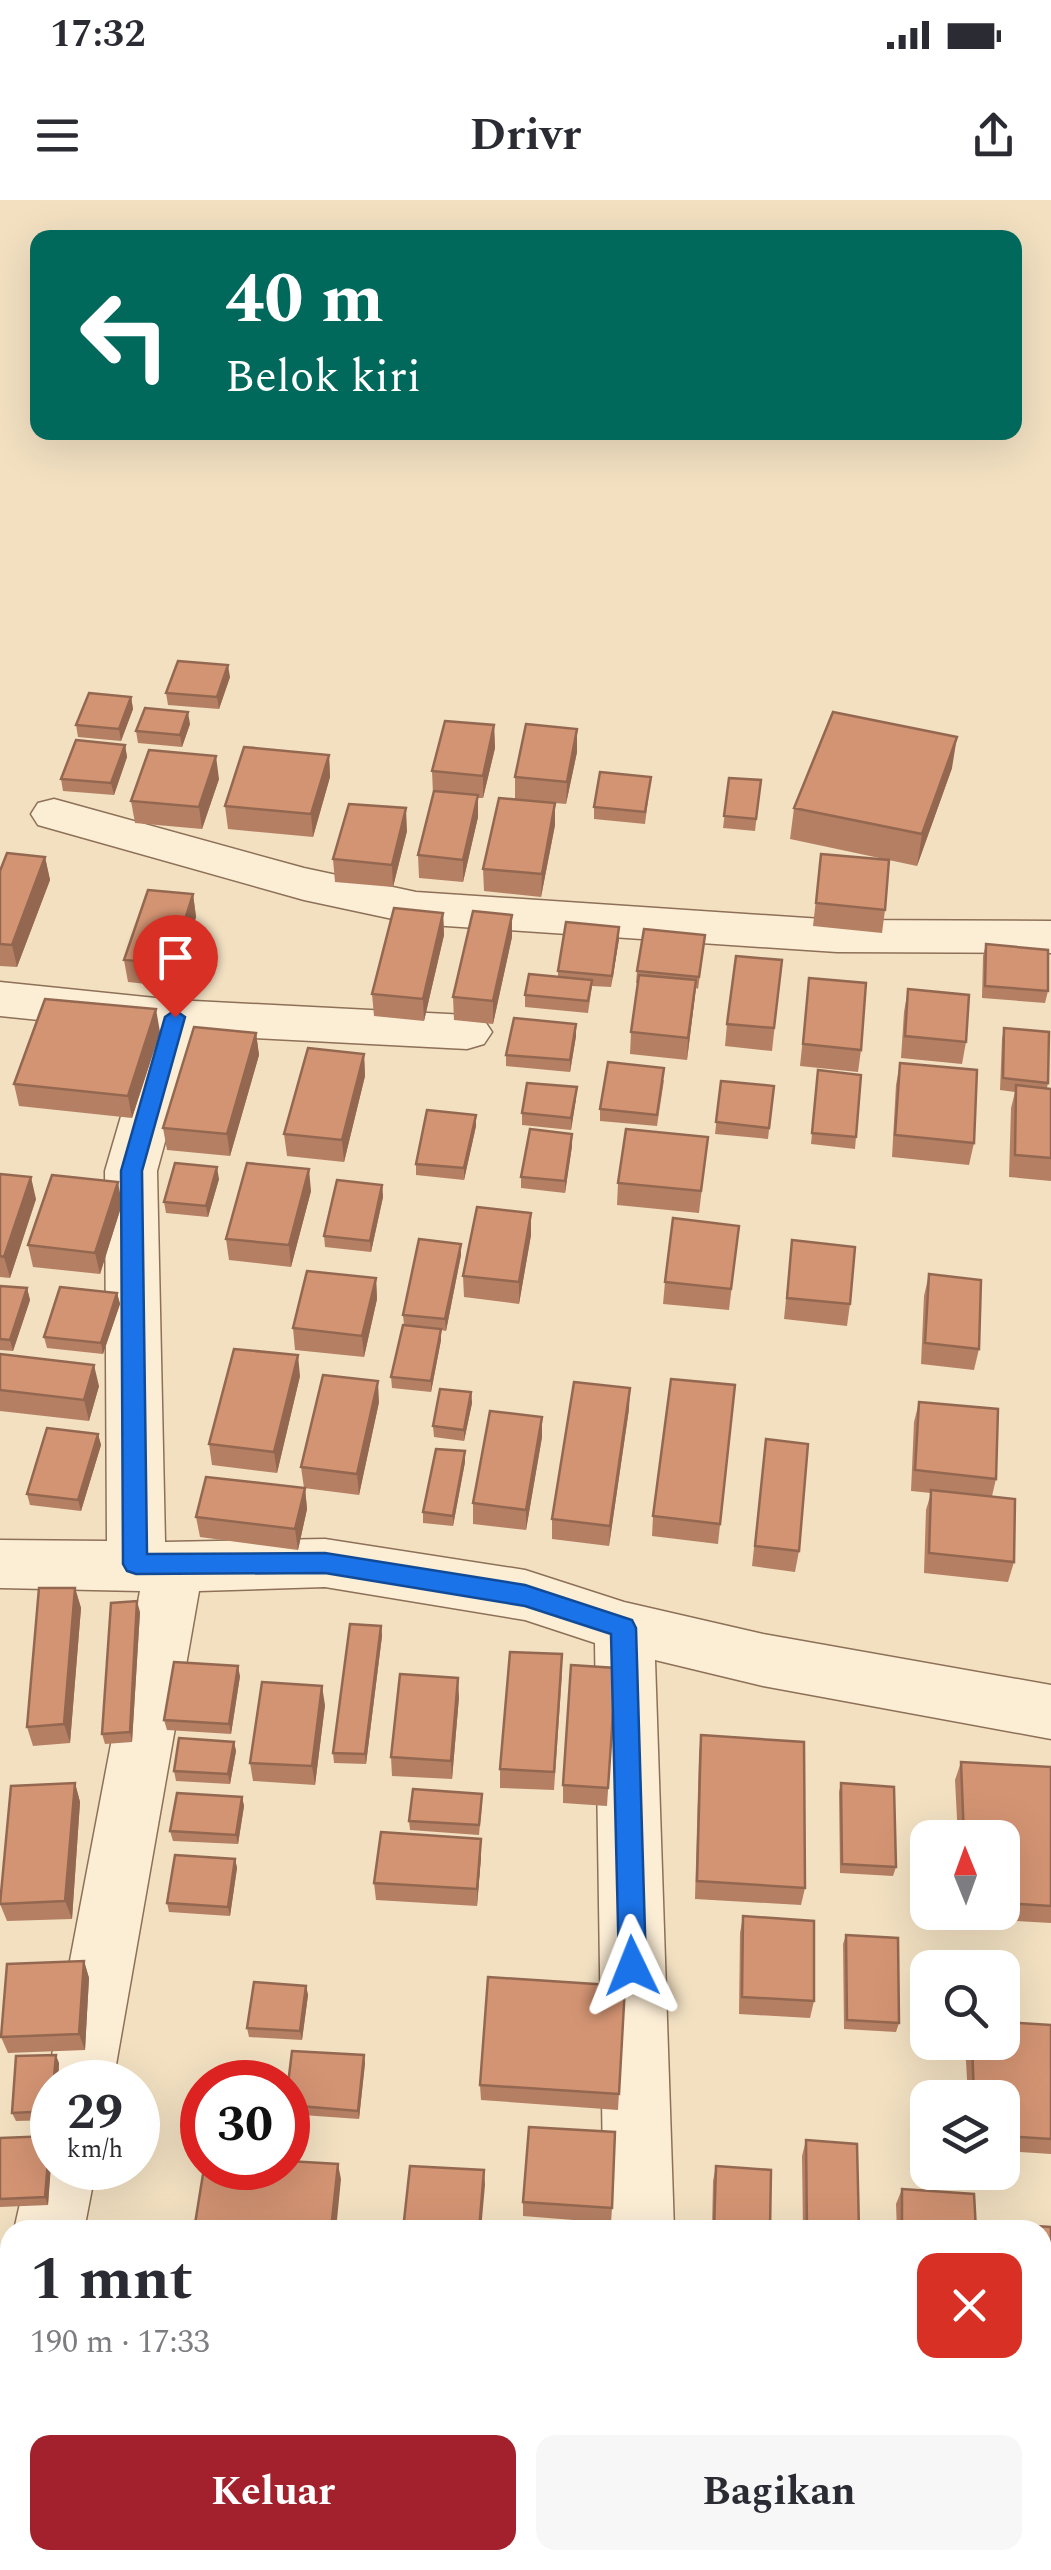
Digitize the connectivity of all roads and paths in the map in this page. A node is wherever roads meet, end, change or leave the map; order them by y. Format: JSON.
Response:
{"nodes":[{"id":1,"x":54,"y":814,"type":"dead end"},
{"id":2,"x":1051,"y":937,"type":"edge"},
{"id":3,"x":0,"y":999,"type":"edge"},
{"id":4,"x":175,"y":1017,"type":"junction"},
{"id":5,"x":467,"y":1032,"type":"dead end"},
{"id":6,"x":0,"y":1564,"type":"edge"},
{"id":7,"x":155,"y":1565,"type":"junction"},
{"id":8,"x":624,"y":1628,"type":"junction"},
{"id":9,"x":1051,"y":1712,"type":"edge"},
{"id":10,"x":83,"y":2060,"type":"edge"},
{"id":11,"x":57,"y":2190,"type":"edge"},
{"id":12,"x":51,"y":2220,"type":"edge"},
{"id":13,"x":639,"y":2220,"type":"edge"}],
"edges":[{"from":1,"to":2,"type":"street"},
{"from":3,"to":4,"type":"street"},
{"from":4,"to":5,"type":"street"},
{"from":4,"to":7,"type":"street"},
{"from":6,"to":7,"type":"street"},
{"from":7,"to":8,"type":"street"},
{"from":7,"to":10,"type":"street"},
{"from":8,"to":9,"type":"street"},
{"from":8,"to":13,"type":"street"},
{"from":11,"to":12,"type":"street"}]}
